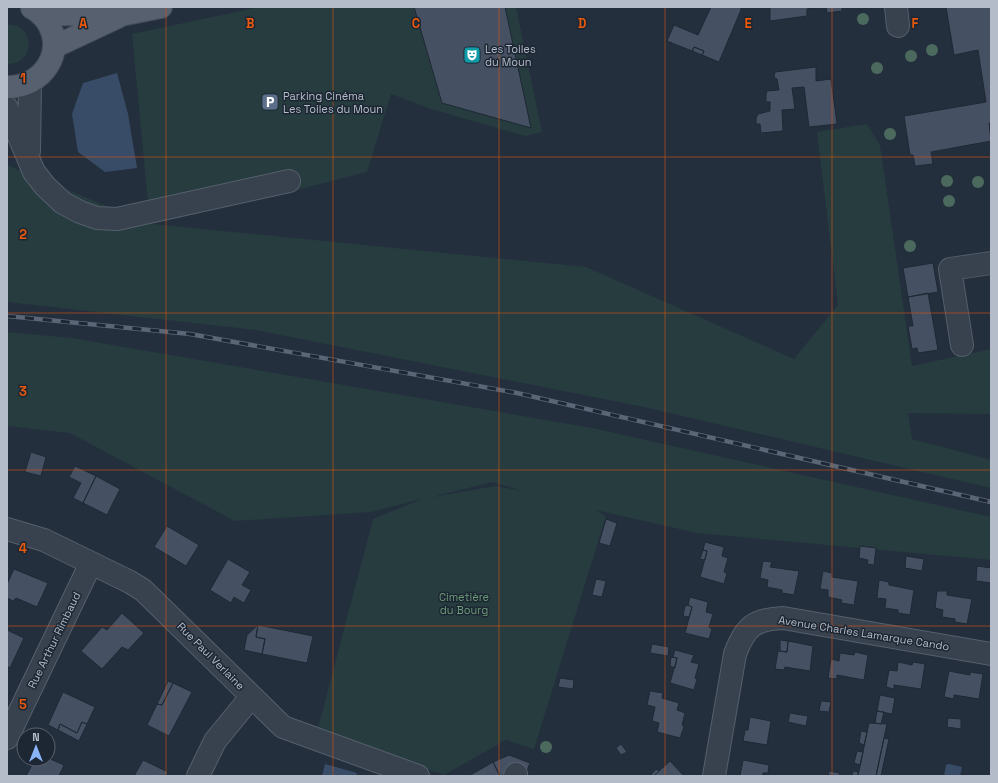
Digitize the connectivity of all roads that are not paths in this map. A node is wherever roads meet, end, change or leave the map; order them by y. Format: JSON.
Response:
{"nodes":[{"id":1,"x":161,"y":7,"type":"edge"},
{"id":2,"x":37,"y":11,"type":"edge"},
{"id":3,"x":121,"y":16,"type":"junction"},
{"id":4,"x":54,"y":47,"type":"junction"},
{"id":5,"x":30,"y":83,"type":"junction"},
{"id":6,"x":7,"y":87,"type":"edge"},
{"id":7,"x":7,"y":108,"type":"edge"},
{"id":8,"x":29,"y":160,"type":"junction"},
{"id":9,"x":289,"y":181,"type":"dead end"},
{"id":10,"x":991,"y":263,"type":"edge"},
{"id":11,"x":962,"y":345,"type":"dead end"},
{"id":12,"x":7,"y":529,"type":"edge"},
{"id":13,"x":91,"y":562,"type":"junction"},
{"id":14,"x":991,"y":654,"type":"edge"},
{"id":15,"x":251,"y":697,"type":"junction"},
{"id":16,"x":7,"y":738,"type":"edge"},
{"id":17,"x":198,"y":776,"type":"edge"},
{"id":18,"x":418,"y":776,"type":"edge"},
{"id":19,"x":714,"y":776,"type":"edge"}],
"edges":[{"from":1,"to":3,"type":"main road"},
{"from":2,"to":3,"type":"main road"},
{"from":2,"to":4,"type":"main road"},
{"from":3,"to":4,"type":"main road"},
{"from":4,"to":5,"type":"main road"},
{"from":5,"to":6,"type":"main road"},
{"from":5,"to":8,"type":"street"},
{"from":7,"to":8,"type":"street"},
{"from":8,"to":9,"type":"street"},
{"from":10,"to":11,"type":"street"},
{"from":12,"to":13,"type":"street","name":"Rue Paul Verlaine"},
{"from":13,"to":15,"type":"street","name":"Rue Paul Verlaine"},
{"from":13,"to":16,"type":"street","name":"Rue Arthur Rimbaud"},
{"from":14,"to":19,"type":"street","name":"Avenue Charles Lamarque Cando"},
{"from":15,"to":17,"type":"street"},
{"from":15,"to":18,"type":"street","name":"Rue Paul Verlaine"}]}
